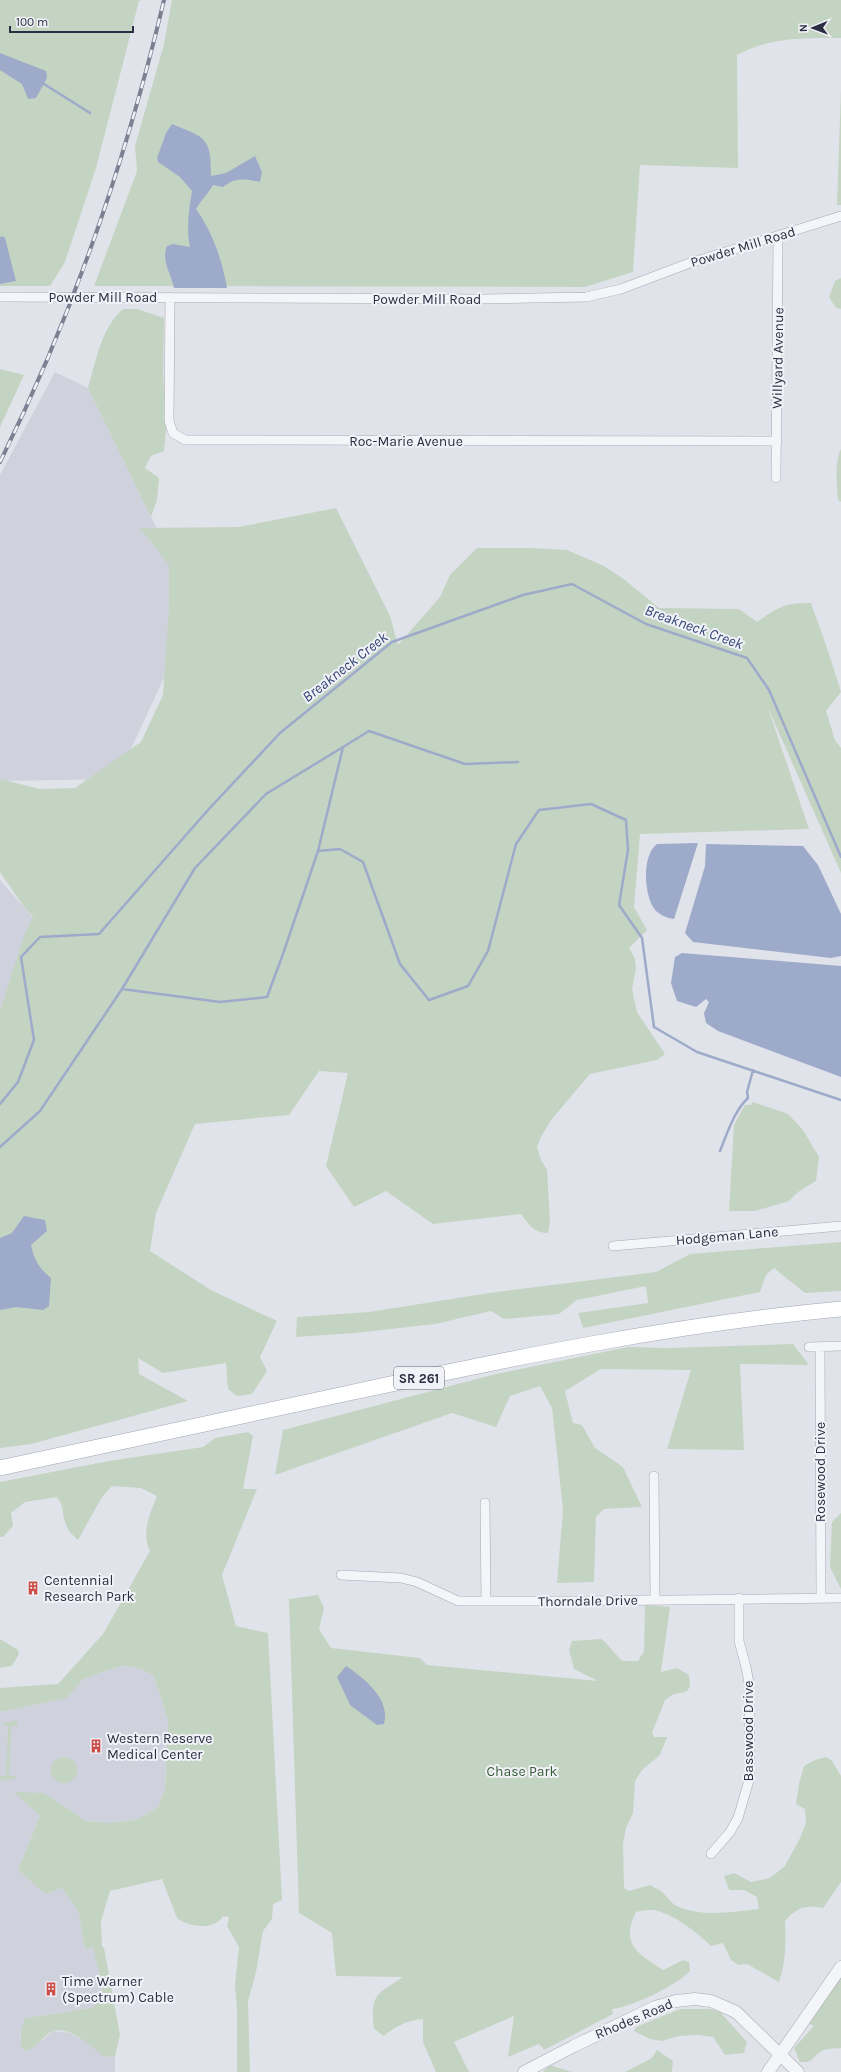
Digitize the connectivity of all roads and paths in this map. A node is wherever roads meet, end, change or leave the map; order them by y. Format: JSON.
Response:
{"nodes":[{"id":1,"x":841,"y":216,"type":"edge"},
{"id":2,"x":778,"y":237,"type":"junction"},
{"id":3,"x":0,"y":297,"type":"edge"},
{"id":4,"x":170,"y":297,"type":"junction"},
{"id":5,"x":777,"y":441,"type":"junction"},
{"id":6,"x":776,"y":478,"type":"dead end"},
{"id":7,"x":841,"y":1226,"type":"edge"},
{"id":8,"x":613,"y":1246,"type":"dead end"},
{"id":9,"x":841,"y":1309,"type":"edge"},
{"id":10,"x":841,"y":1346,"type":"edge"},
{"id":11,"x":808,"y":1347,"type":"dead end"},
{"id":12,"x":820,"y":1347,"type":"junction"},
{"id":13,"x":0,"y":1468,"type":"edge"},
{"id":14,"x":654,"y":1476,"type":"dead end"},
{"id":15,"x":485,"y":1503,"type":"dead end"},
{"id":16,"x":341,"y":1576,"type":"dead end"},
{"id":17,"x":739,"y":1598,"type":"junction"},
{"id":18,"x":821,"y":1598,"type":"junction"},
{"id":19,"x":841,"y":1598,"type":"edge"},
{"id":20,"x":655,"y":1599,"type":"junction"},
{"id":21,"x":486,"y":1601,"type":"junction"},
{"id":22,"x":711,"y":1854,"type":"dead end"},
{"id":23,"x":841,"y":1967,"type":"edge"},
{"id":24,"x":780,"y":2055,"type":"junction"},
{"id":25,"x":524,"y":2072,"type":"edge"},
{"id":26,"x":768,"y":2072,"type":"edge"},
{"id":27,"x":798,"y":2072,"type":"edge"}],
"edges":[{"from":1,"to":2,"type":"street","name":"Powder Mill Road"},
{"from":2,"to":4,"type":"street","name":"Powder Mill Road"},
{"from":2,"to":5,"type":"street","name":"Willyard Avenue"},
{"from":3,"to":4,"type":"street","name":"Powder Mill Road"},
{"from":4,"to":5,"type":"street","name":"Roc-Marie Avenue"},
{"from":5,"to":6,"type":"street","name":"Willyard Avenue"},
{"from":7,"to":8,"type":"street","name":"Hodgeman Lane"},
{"from":9,"to":13,"type":"main road","number":"SR 261"},
{"from":10,"to":12,"type":"street"},
{"from":11,"to":12,"type":"street"},
{"from":12,"to":18,"type":"street","name":"Rosewood Drive"},
{"from":14,"to":20,"type":"street"},
{"from":15,"to":21,"type":"street"},
{"from":16,"to":21,"type":"street","name":"Thorndale Drive"},
{"from":17,"to":18,"type":"street","name":"Thorndale Drive"},
{"from":17,"to":20,"type":"street","name":"Thorndale Drive"},
{"from":17,"to":22,"type":"street","name":"Basswood Drive"},
{"from":18,"to":19,"type":"street","name":"Thorndale Drive"},
{"from":20,"to":21,"type":"street","name":"Thorndale Drive"},
{"from":23,"to":24,"type":"street"},
{"from":24,"to":25,"type":"street","name":"Rhodes Road"},
{"from":24,"to":26,"type":"street"},
{"from":24,"to":27,"type":"street","name":"Rhodes Road"}]}
